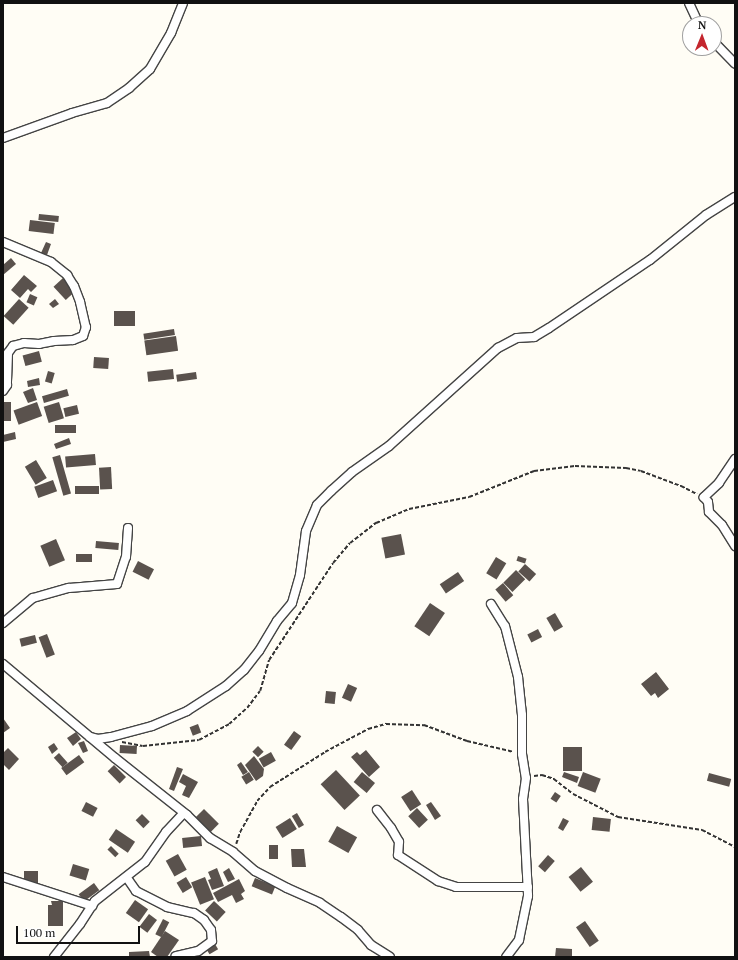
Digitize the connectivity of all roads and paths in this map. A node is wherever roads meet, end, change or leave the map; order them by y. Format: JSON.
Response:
{"nodes":[{"id":1,"x":183,"y":3,"type":"edge"},
{"id":2,"x":689,"y":3,"type":"edge"},
{"id":3,"x":695,"y":16,"type":"edge"},
{"id":4,"x":722,"y":50,"type":"edge"},
{"id":5,"x":735,"y":64,"type":"edge"},
{"id":6,"x":3,"y":138,"type":"edge"},
{"id":7,"x":735,"y":197,"type":"edge"},
{"id":8,"x":3,"y":242,"type":"edge"},
{"id":9,"x":3,"y":391,"type":"edge"},
{"id":10,"x":735,"y":459,"type":"edge"},
{"id":11,"x":708,"y":502,"type":"junction"},
{"id":12,"x":128,"y":528,"type":"dead end"},
{"id":13,"x":735,"y":546,"type":"edge"},
{"id":14,"x":491,"y":604,"type":"dead end"},
{"id":15,"x":3,"y":623,"type":"edge"},
{"id":16,"x":3,"y":664,"type":"edge"},
{"id":17,"x":90,"y":737,"type":"junction"},
{"id":18,"x":111,"y":737,"type":"junction"},
{"id":19,"x":522,"y":754,"type":"junction"},
{"id":20,"x":526,"y":778,"type":"junction"},
{"id":21,"x":377,"y":810,"type":"dead end"},
{"id":22,"x":184,"y":813,"type":"junction"},
{"id":23,"x":735,"y":847,"type":"edge"},
{"id":24,"x":233,"y":852,"type":"junction"},
{"id":25,"x":3,"y":877,"type":"edge"},
{"id":26,"x":127,"y":878,"type":"junction"},
{"id":27,"x":528,"y":887,"type":"junction"},
{"id":28,"x":92,"y":906,"type":"junction"},
{"id":29,"x":176,"y":956,"type":"edge"},
{"id":30,"x":54,"y":957,"type":"edge"},
{"id":31,"x":390,"y":957,"type":"edge"},
{"id":32,"x":506,"y":957,"type":"edge"}],
"edges":[{"from":1,"to":6,"type":"street"},
{"from":2,"to":3,"type":"street"},
{"from":4,"to":5,"type":"street"},
{"from":7,"to":18,"type":"street"},
{"from":8,"to":9,"type":"street"},
{"from":10,"to":11,"type":"street"},
{"from":11,"to":13,"type":"street"},
{"from":11,"to":18,"type":"path"},
{"from":12,"to":15,"type":"street"},
{"from":14,"to":19,"type":"street"},
{"from":16,"to":17,"type":"street"},
{"from":17,"to":18,"type":"street"},
{"from":17,"to":22,"type":"street"},
{"from":19,"to":20,"type":"street"},
{"from":19,"to":24,"type":"path"},
{"from":20,"to":23,"type":"path"},
{"from":20,"to":27,"type":"street"},
{"from":21,"to":27,"type":"street"},
{"from":22,"to":24,"type":"street"},
{"from":22,"to":26,"type":"street"},
{"from":24,"to":31,"type":"street"},
{"from":25,"to":28,"type":"street"},
{"from":26,"to":28,"type":"street"},
{"from":26,"to":29,"type":"street"},
{"from":27,"to":32,"type":"street"},
{"from":28,"to":30,"type":"street"}]}
